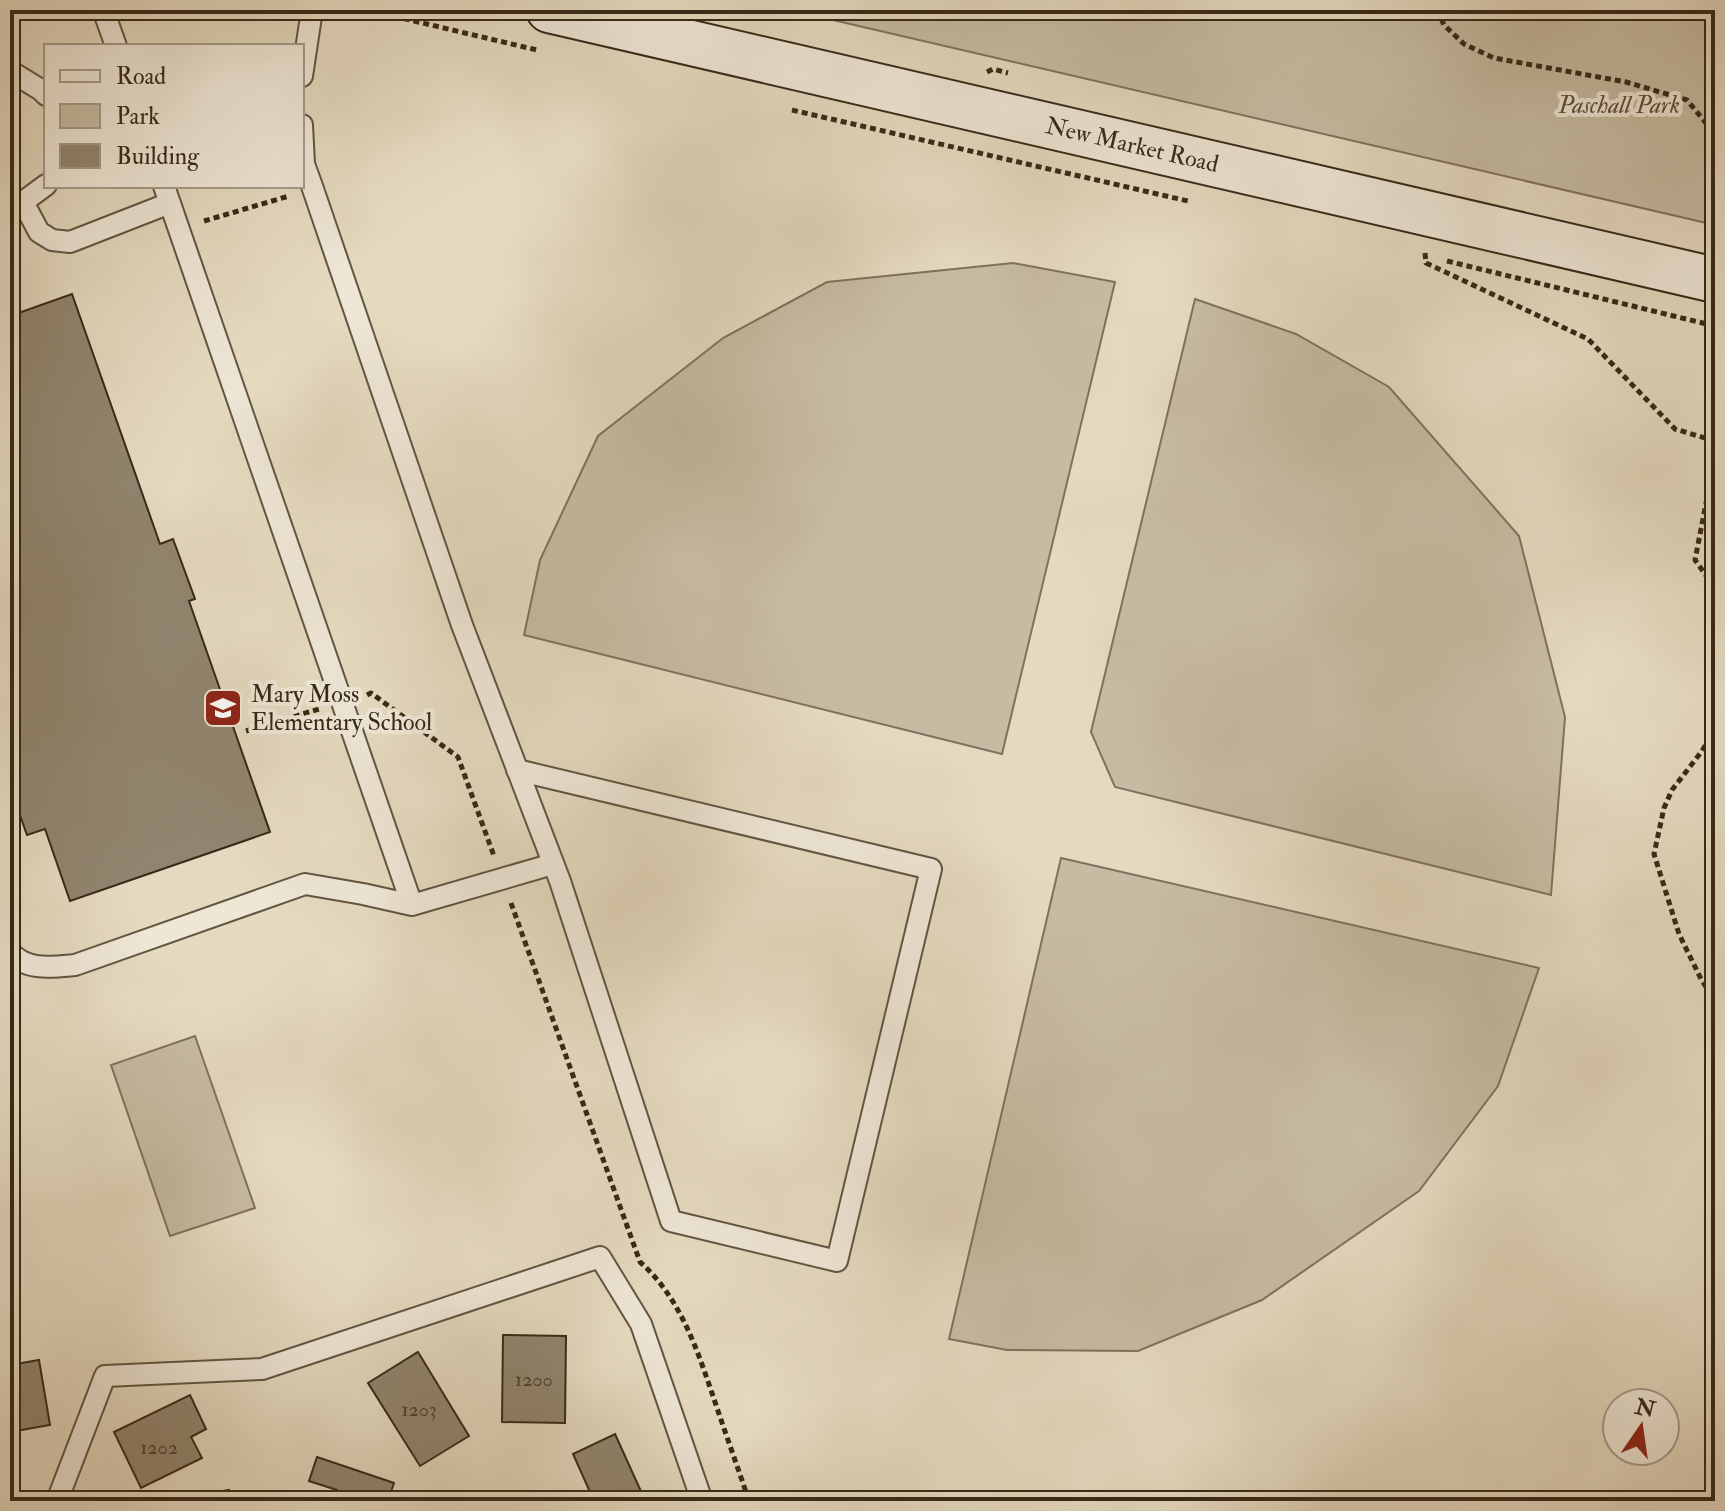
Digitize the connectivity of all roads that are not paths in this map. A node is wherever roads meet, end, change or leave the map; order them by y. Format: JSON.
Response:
{"nodes":[{"id":1,"x":106,"y":10,"type":"edge"},
{"id":2,"x":312,"y":10,"type":"edge"},
{"id":3,"x":677,"y":24,"type":"edge"},
{"id":4,"x":548,"y":31,"type":"edge"},
{"id":5,"x":115,"y":44,"type":"edge"},
{"id":6,"x":304,"y":63,"type":"edge"},
{"id":7,"x":10,"y":71,"type":"edge"},
{"id":8,"x":44,"y":93,"type":"edge"},
{"id":9,"x":304,"y":164,"type":"edge"},
{"id":10,"x":44,"y":186,"type":"edge"},
{"id":11,"x":167,"y":195,"type":"edge"},
{"id":12,"x":17,"y":205,"type":"edge"},
{"id":13,"x":1715,"y":280,"type":"edge"},
{"id":14,"x":517,"y":770,"type":"junction"},
{"id":15,"x":553,"y":864,"type":"junction"},
{"id":16,"x":412,"y":905,"type":"junction"},
{"id":17,"x":10,"y":952,"type":"edge"},
{"id":18,"x":57,"y":1501,"type":"edge"},
{"id":19,"x":702,"y":1501,"type":"edge"}],
"edges":[{"from":1,"to":5,"type":"lane"},
{"from":2,"to":6,"type":"lane"},
{"from":3,"to":4,"type":"street","name":"New Market Road"},
{"from":3,"to":13,"type":"street","name":"New Market Road"},
{"from":7,"to":8,"type":"lane"},
{"from":9,"to":14,"type":"lane"},
{"from":10,"to":12,"type":"lane"},
{"from":11,"to":12,"type":"lane"},
{"from":11,"to":16,"type":"lane"},
{"from":14,"to":15,"type":"lane"},
{"from":14,"to":15,"type":"lane"},
{"from":15,"to":16,"type":"lane"},
{"from":16,"to":17,"type":"lane"},
{"from":18,"to":19,"type":"lane"}]}
